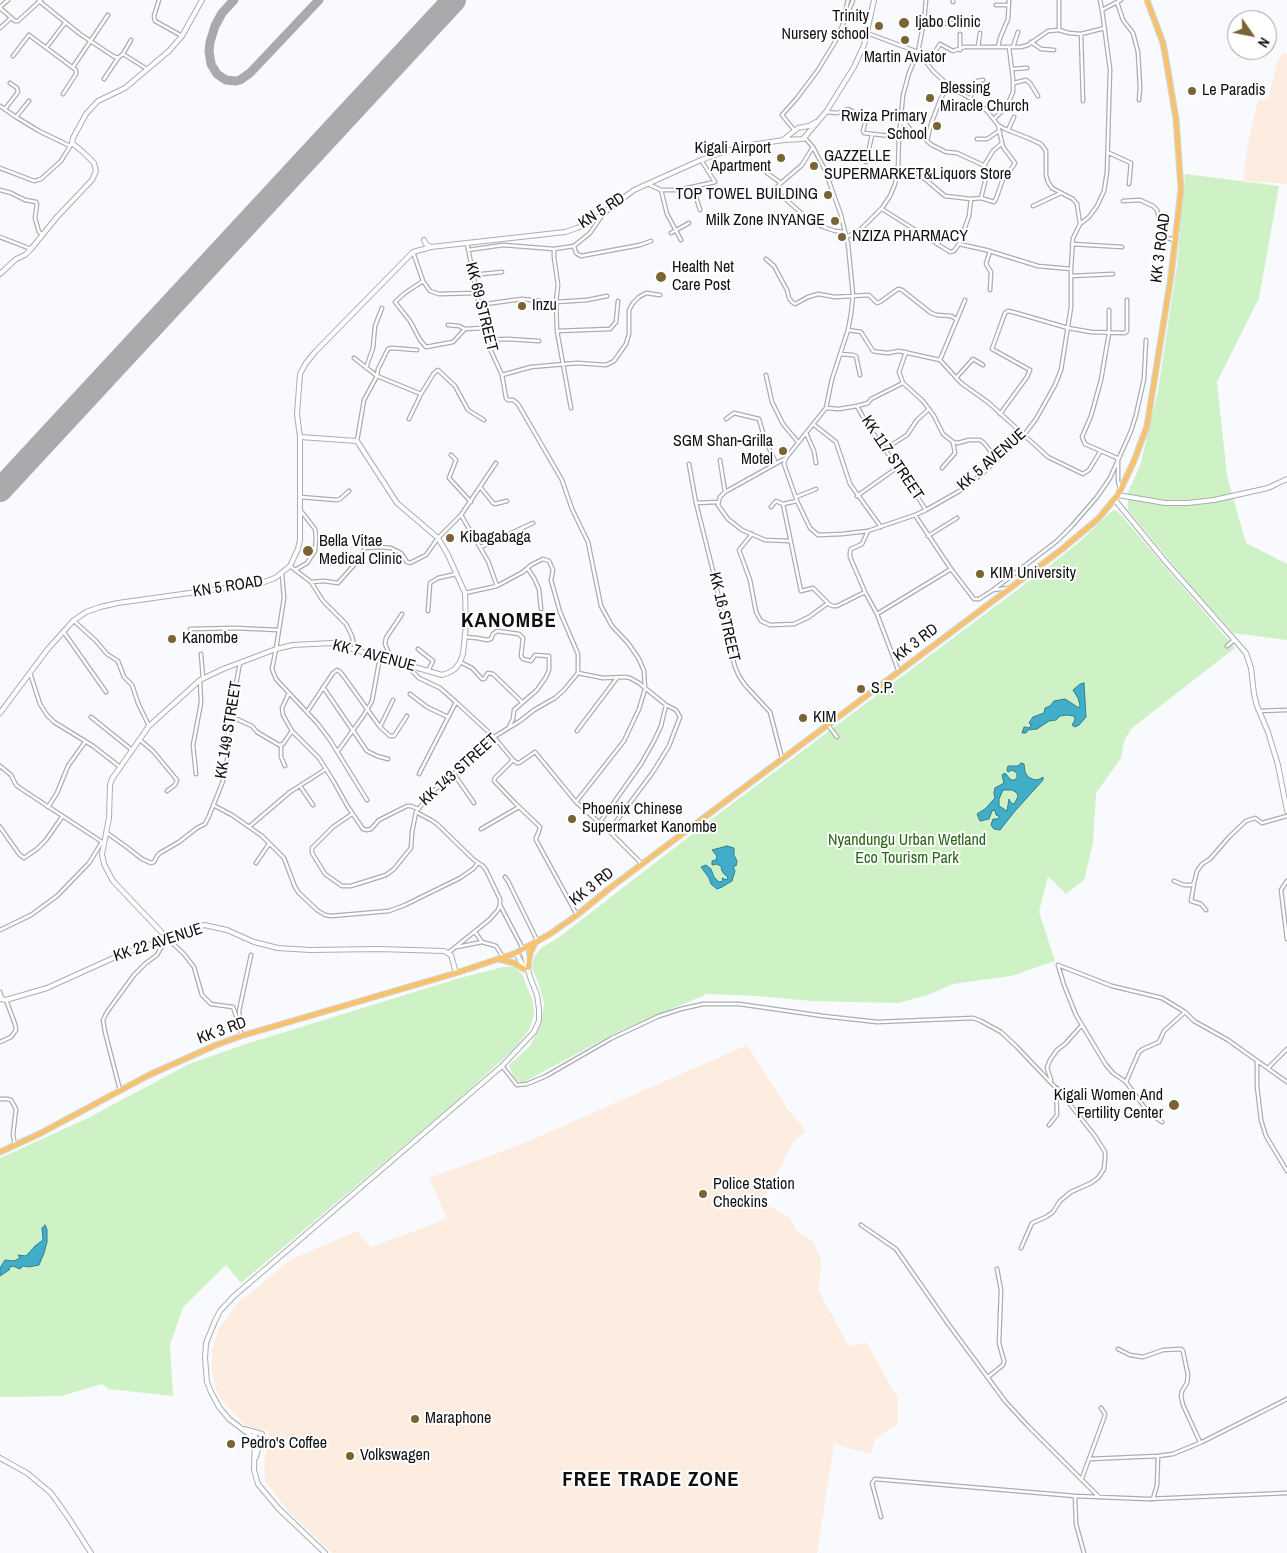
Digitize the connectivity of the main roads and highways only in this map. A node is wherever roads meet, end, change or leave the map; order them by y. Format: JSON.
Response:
{"nodes":[{"id":1,"x":202,"y":0,"type":"edge"},
{"id":2,"x":874,"y":0,"type":"edge"},
{"id":3,"x":1147,"y":0,"type":"edge"},
{"id":4,"x":820,"y":119,"type":"junction"},
{"id":5,"x":802,"y":127,"type":"junction"},
{"id":6,"x":794,"y":131,"type":"junction"},
{"id":7,"x":806,"y":137,"type":"junction"},
{"id":8,"x":784,"y":140,"type":"junction"},
{"id":9,"x":799,"y":140,"type":"junction"},
{"id":10,"x":424,"y":240,"type":"dead end"},
{"id":11,"x":431,"y":247,"type":"junction"},
{"id":12,"x":413,"y":252,"type":"joint"},
{"id":13,"x":0,"y":274,"type":"edge"},
{"id":14,"x":300,"y":437,"type":"junction"},
{"id":15,"x":1287,"y":480,"type":"edge"},
{"id":16,"x":1119,"y":493,"type":"junction"},
{"id":17,"x":1115,"y":500,"type":"junction"},
{"id":18,"x":0,"y":713,"type":"edge"},
{"id":19,"x":1287,"y":811,"type":"edge"},
{"id":20,"x":166,"y":939,"type":"junction"},
{"id":21,"x":537,"y":942,"type":"junction"},
{"id":22,"x":522,"y":950,"type":"junction"},
{"id":23,"x":516,"y":953,"type":"junction"},
{"id":24,"x":500,"y":958,"type":"junction"},
{"id":25,"x":526,"y":968,"type":"junction"},
{"id":26,"x":456,"y":973,"type":"junction"},
{"id":27,"x":3,"y":999,"type":"edge"},
{"id":28,"x":0,"y":1152,"type":"edge"},
{"id":29,"x":240,"y":1428,"type":"junction"},
{"id":30,"x":255,"y":1432,"type":"junction"},
{"id":31,"x":254,"y":1438,"type":"junction"},
{"id":32,"x":261,"y":1440,"type":"junction"},
{"id":33,"x":0,"y":1458,"type":"edge"},
{"id":34,"x":255,"y":1461,"type":"junction"},
{"id":35,"x":91,"y":1553,"type":"edge"},
{"id":36,"x":325,"y":1553,"type":"edge"}],
"edges":[{"from":1,"to":13,"type":"main road"},
{"from":2,"to":4,"type":"main road"},
{"from":3,"to":16,"type":"highway","name":"KK 3 ROAD"},
{"from":4,"to":5,"type":"main road"},
{"from":4,"to":7,"type":"main road"},
{"from":5,"to":6,"type":"main road"},
{"from":5,"to":7,"type":"main road"},
{"from":6,"to":8,"type":"main road"},
{"from":6,"to":9,"type":"main road"},
{"from":7,"to":9,"type":"main road","name":"KN 5 RD"},
{"from":8,"to":9,"type":"main road","name":"KN 5 RD"},
{"from":8,"to":11,"type":"main road","name":"KN 5 RD"},
{"from":10,"to":11,"type":"main road"},
{"from":11,"to":12,"type":"main road","name":"KN 5 RD"},
{"from":12,"to":14,"type":"main road","name":"KN 5 ROAD"},
{"from":14,"to":18,"type":"main road","name":"KN 5 ROAD"},
{"from":14,"to":20,"type":"main road","name":"KK 7 AVENUE"},
{"from":15,"to":16,"type":"main road"},
{"from":16,"to":17,"type":"highway","name":"KK 3 RD"},
{"from":17,"to":19,"type":"main road"},
{"from":17,"to":21,"type":"highway","name":"KK 3 RD"},
{"from":20,"to":26,"type":"main road","name":"KK 22 AVENUE"},
{"from":20,"to":27,"type":"main road","name":"KK 22 AVENUE"},
{"from":21,"to":22,"type":"highway","name":"KK 3 RD"},
{"from":21,"to":25,"type":"highway"},
{"from":22,"to":23,"type":"highway","name":"KK 3 RD"},
{"from":22,"to":25,"type":"main road"},
{"from":23,"to":24,"type":"highway","name":"KK 3 RD"},
{"from":23,"to":25,"type":"main road"},
{"from":24,"to":25,"type":"highway"},
{"from":24,"to":26,"type":"highway","name":"KK 3 RD"},
{"from":25,"to":29,"type":"main road"},
{"from":26,"to":28,"type":"highway","name":"KK 3 RD"},
{"from":29,"to":30,"type":"main road"},
{"from":29,"to":31,"type":"main road"},
{"from":30,"to":31,"type":"main road"},
{"from":30,"to":32,"type":"main road"},
{"from":31,"to":32,"type":"main road"},
{"from":31,"to":34,"type":"main road"},
{"from":32,"to":34,"type":"main road"},
{"from":33,"to":35,"type":"main road"},
{"from":34,"to":36,"type":"main road"}]}
